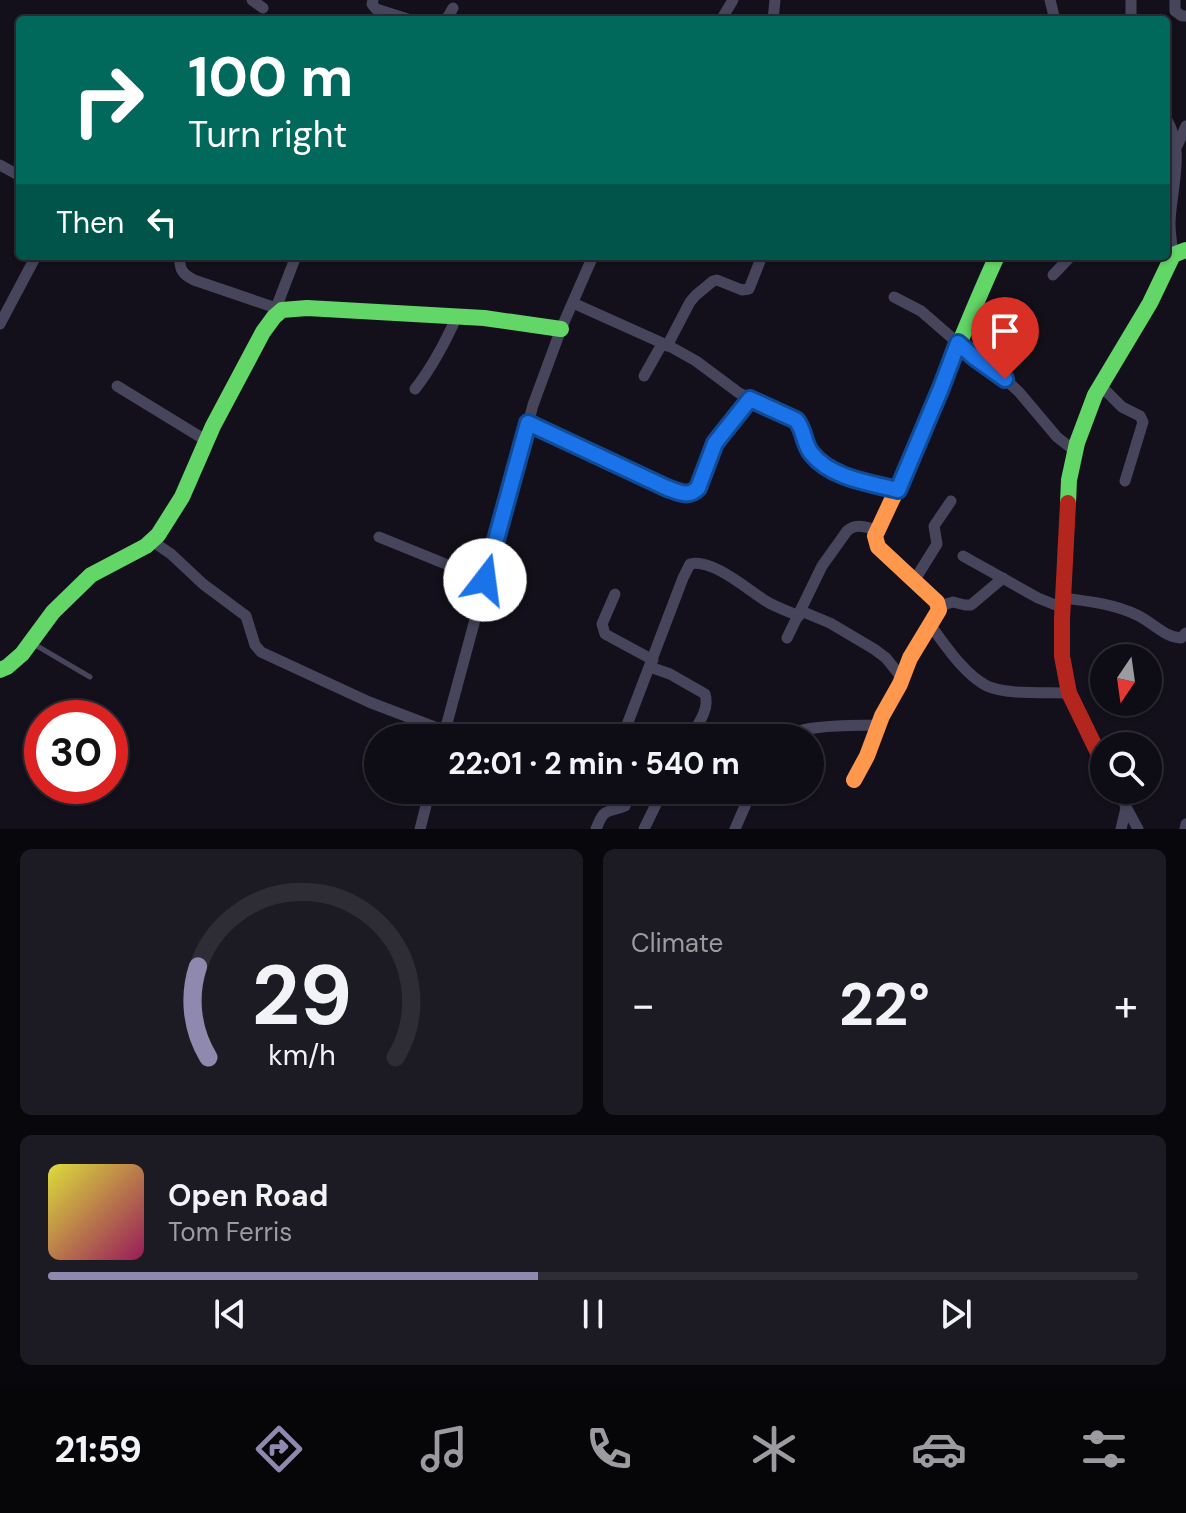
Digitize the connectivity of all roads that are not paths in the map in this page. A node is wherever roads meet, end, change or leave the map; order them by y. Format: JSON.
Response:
{"nodes":[{"id":1,"x":252,"y":0,"type":"edge"},
{"id":2,"x":373,"y":0,"type":"edge"},
{"id":3,"x":1175,"y":0,"type":"edge"},
{"id":4,"x":263,"y":8,"type":"dead end"},
{"id":5,"x":453,"y":8,"type":"dead end"},
{"id":6,"x":398,"y":16,"type":"edge"},
{"id":7,"x":448,"y":16,"type":"edge"},
{"id":8,"x":1186,"y":16,"type":"edge"},
{"id":9,"x":1170,"y":126,"type":"edge"},
{"id":10,"x":1186,"y":126,"type":"edge"},
{"id":11,"x":1177,"y":147,"type":"junction"},
{"id":12,"x":1177,"y":251,"type":"edge"},
{"id":13,"x":34,"y":260,"type":"edge"},
{"id":14,"x":180,"y":260,"type":"edge"},
{"id":15,"x":295,"y":260,"type":"edge"},
{"id":16,"x":591,"y":260,"type":"edge"},
{"id":17,"x":760,"y":260,"type":"edge"},
{"id":18,"x":995,"y":260,"type":"edge"},
{"id":19,"x":1067,"y":260,"type":"edge"},
{"id":20,"x":1053,"y":275,"type":"dead end"},
{"id":21,"x":894,"y":297,"type":"dead end"},
{"id":22,"x":573,"y":303,"type":"junction"},
{"id":23,"x":279,"y":309,"type":"junction"},
{"id":24,"x":457,"y":316,"type":"junction"},
{"id":25,"x":0,"y":324,"type":"edge"},
{"id":26,"x":561,"y":329,"type":"junction"},
{"id":27,"x":958,"y":343,"type":"junction"},
{"id":28,"x":664,"y":345,"type":"junction"},
{"id":29,"x":644,"y":376,"type":"dead end"},
{"id":30,"x":1100,"y":385,"type":"junction"},
{"id":31,"x":117,"y":386,"type":"dead end"},
{"id":32,"x":415,"y":389,"type":"dead end"},
{"id":33,"x":750,"y":399,"type":"junction"},
{"id":34,"x":528,"y":423,"type":"junction"},
{"id":35,"x":207,"y":441,"type":"junction"},
{"id":36,"x":1075,"y":451,"type":"junction"},
{"id":37,"x":1125,"y":481,"type":"dead end"},
{"id":38,"x":898,"y":490,"type":"junction"},
{"id":39,"x":951,"y":501,"type":"dead end"},
{"id":40,"x":878,"y":530,"type":"junction"},
{"id":41,"x":379,"y":537,"type":"dead end"},
{"id":42,"x":152,"y":541,"type":"junction"},
{"id":43,"x":963,"y":556,"type":"dead end"},
{"id":44,"x":1003,"y":578,"type":"junction"},
{"id":45,"x":485,"y":580,"type":"junction"},
{"id":46,"x":914,"y":581,"type":"junction"},
{"id":47,"x":615,"y":594,"type":"dead end"},
{"id":48,"x":1063,"y":603,"type":"junction"},
{"id":49,"x":939,"y":606,"type":"junction"},
{"id":50,"x":800,"y":613,"type":"junction"},
{"id":51,"x":931,"y":626,"type":"junction"},
{"id":52,"x":1186,"y":633,"type":"edge"},
{"id":53,"x":787,"y":638,"type":"dead end"},
{"id":54,"x":31,"y":643,"type":"junction"},
{"id":55,"x":651,"y":663,"type":"junction"},
{"id":56,"x":0,"y":670,"type":"edge"},
{"id":57,"x":90,"y":677,"type":"dead end"},
{"id":58,"x":902,"y":678,"type":"junction"},
{"id":59,"x":1069,"y":693,"type":"junction"},
{"id":60,"x":421,"y":724,"type":"edge"},
{"id":61,"x":447,"y":724,"type":"edge"},
{"id":62,"x":627,"y":724,"type":"edge"},
{"id":63,"x":697,"y":724,"type":"edge"},
{"id":64,"x":878,"y":725,"type":"junction"},
{"id":65,"x":824,"y":728,"type":"edge"},
{"id":66,"x":1090,"y":736,"type":"edge"},
{"id":67,"x":854,"y":780,"type":"dead end"},
{"id":68,"x":426,"y":804,"type":"edge"},
{"id":69,"x":626,"y":804,"type":"edge"},
{"id":70,"x":656,"y":804,"type":"edge"},
{"id":71,"x":746,"y":804,"type":"edge"},
{"id":72,"x":1124,"y":804,"type":"edge"},
{"id":73,"x":1126,"y":808,"type":"junction"},
{"id":74,"x":420,"y":829,"type":"edge"},
{"id":75,"x":596,"y":829,"type":"edge"},
{"id":76,"x":644,"y":829,"type":"edge"},
{"id":77,"x":735,"y":829,"type":"edge"},
{"id":78,"x":1121,"y":829,"type":"edge"},
{"id":79,"x":1138,"y":829,"type":"edge"}],
"edges":[{"from":1,"to":4,"type":"street"},
{"from":2,"to":6,"type":"street"},
{"from":3,"to":8,"type":"street"},
{"from":5,"to":7,"type":"street"},
{"from":9,"to":11,"type":"street"},
{"from":10,"to":11,"type":"street"},
{"from":11,"to":12,"type":"street"},
{"from":12,"to":30,"type":"street"},
{"from":13,"to":25,"type":"street"},
{"from":14,"to":23,"type":"street"},
{"from":15,"to":23,"type":"street"},
{"from":16,"to":22,"type":"street"},
{"from":17,"to":28,"type":"street"},
{"from":18,"to":27,"type":"street"},
{"from":19,"to":20,"type":"street"},
{"from":21,"to":27,"type":"street"},
{"from":22,"to":26,"type":"street"},
{"from":22,"to":28,"type":"street"},
{"from":23,"to":24,"type":"street"},
{"from":23,"to":35,"type":"street"},
{"from":24,"to":26,"type":"street"},
{"from":24,"to":32,"type":"street"},
{"from":26,"to":34,"type":"street"},
{"from":27,"to":36,"type":"street"},
{"from":27,"to":38,"type":"street"},
{"from":28,"to":29,"type":"street"},
{"from":28,"to":33,"type":"street"},
{"from":30,"to":36,"type":"street"},
{"from":30,"to":37,"type":"street"},
{"from":31,"to":35,"type":"street"},
{"from":33,"to":34,"type":"street"},
{"from":33,"to":38,"type":"street"},
{"from":34,"to":45,"type":"street"},
{"from":35,"to":42,"type":"street"},
{"from":36,"to":48,"type":"street"},
{"from":38,"to":40,"type":"street"},
{"from":39,"to":46,"type":"street"},
{"from":40,"to":46,"type":"street"},
{"from":40,"to":50,"type":"street"},
{"from":41,"to":45,"type":"street"},
{"from":42,"to":54,"type":"street"},
{"from":42,"to":60,"type":"street"},
{"from":43,"to":44,"type":"street"},
{"from":44,"to":48,"type":"street"},
{"from":44,"to":49,"type":"street"},
{"from":45,"to":61,"type":"street"},
{"from":46,"to":49,"type":"street"},
{"from":47,"to":55,"type":"street"},
{"from":48,"to":52,"type":"street"},
{"from":48,"to":59,"type":"street"},
{"from":49,"to":51,"type":"street"},
{"from":50,"to":53,"type":"street"},
{"from":50,"to":55,"type":"street"},
{"from":50,"to":58,"type":"street"},
{"from":51,"to":58,"type":"street"},
{"from":51,"to":59,"type":"street"},
{"from":54,"to":56,"type":"street"},
{"from":54,"to":57,"type":"lane"},
{"from":55,"to":62,"type":"street"},
{"from":55,"to":63,"type":"street"},
{"from":58,"to":64,"type":"street"},
{"from":59,"to":66,"type":"street"},
{"from":64,"to":65,"type":"street"},
{"from":64,"to":67,"type":"street"},
{"from":68,"to":74,"type":"street"},
{"from":69,"to":75,"type":"street"},
{"from":70,"to":76,"type":"street"},
{"from":71,"to":77,"type":"street"},
{"from":72,"to":73,"type":"street"},
{"from":73,"to":78,"type":"street"},
{"from":73,"to":79,"type":"street"}]}
